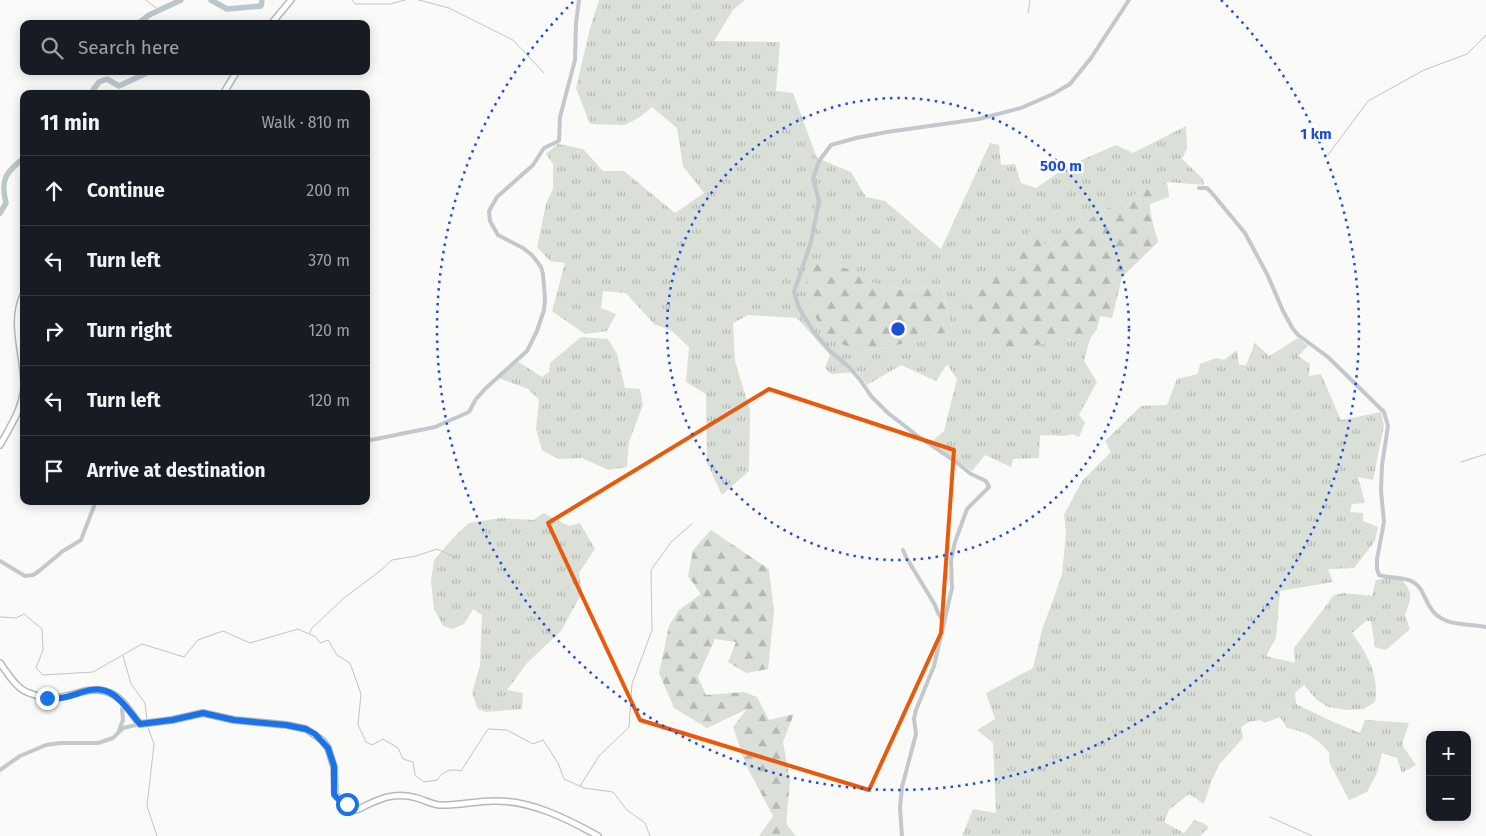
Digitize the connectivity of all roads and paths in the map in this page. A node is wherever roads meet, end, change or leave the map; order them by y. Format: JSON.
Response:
{"nodes":[{"id":1,"x":291,"y":0,"type":"edge"},
{"id":2,"x":579,"y":0,"type":"edge"},
{"id":3,"x":1129,"y":0,"type":"edge"},
{"id":4,"x":274,"y":20,"type":"edge"},
{"id":5,"x":235,"y":75,"type":"edge"},
{"id":6,"x":225,"y":90,"type":"edge"},
{"id":7,"x":1199,"y":188,"type":"dead end"},
{"id":8,"x":20,"y":305,"type":"edge"},
{"id":9,"x":20,"y":342,"type":"edge"},
{"id":10,"x":20,"y":406,"type":"edge"},
{"id":11,"x":370,"y":440,"type":"edge"},
{"id":12,"x":0,"y":445,"type":"edge"},
{"id":13,"x":94,"y":505,"type":"edge"},
{"id":14,"x":903,"y":550,"type":"dead end"},
{"id":15,"x":0,"y":562,"type":"edge"},
{"id":16,"x":943,"y":621,"type":"junction"},
{"id":17,"x":1486,"y":627,"type":"edge"},
{"id":18,"x":0,"y":663,"type":"edge"},
{"id":19,"x":126,"y":705,"type":"junction"},
{"id":20,"x":141,"y":724,"type":"junction"},
{"id":21,"x":118,"y":732,"type":"junction"},
{"id":22,"x":0,"y":770,"type":"edge"},
{"id":23,"x":598,"y":836,"type":"edge"},
{"id":24,"x":902,"y":836,"type":"edge"}],
"edges":[{"from":1,"to":4,"type":"street"},
{"from":2,"to":11,"type":"street"},
{"from":3,"to":16,"type":"street"},
{"from":5,"to":6,"type":"street"},
{"from":7,"to":17,"type":"street"},
{"from":8,"to":9,"type":"street"},
{"from":10,"to":12,"type":"street"},
{"from":13,"to":15,"type":"street"},
{"from":14,"to":16,"type":"street"},
{"from":16,"to":24,"type":"street"},
{"from":18,"to":19,"type":"street"},
{"from":19,"to":20,"type":"street"},
{"from":19,"to":21,"type":"street"},
{"from":20,"to":21,"type":"street"},
{"from":20,"to":23,"type":"street"},
{"from":21,"to":22,"type":"street"}]}
